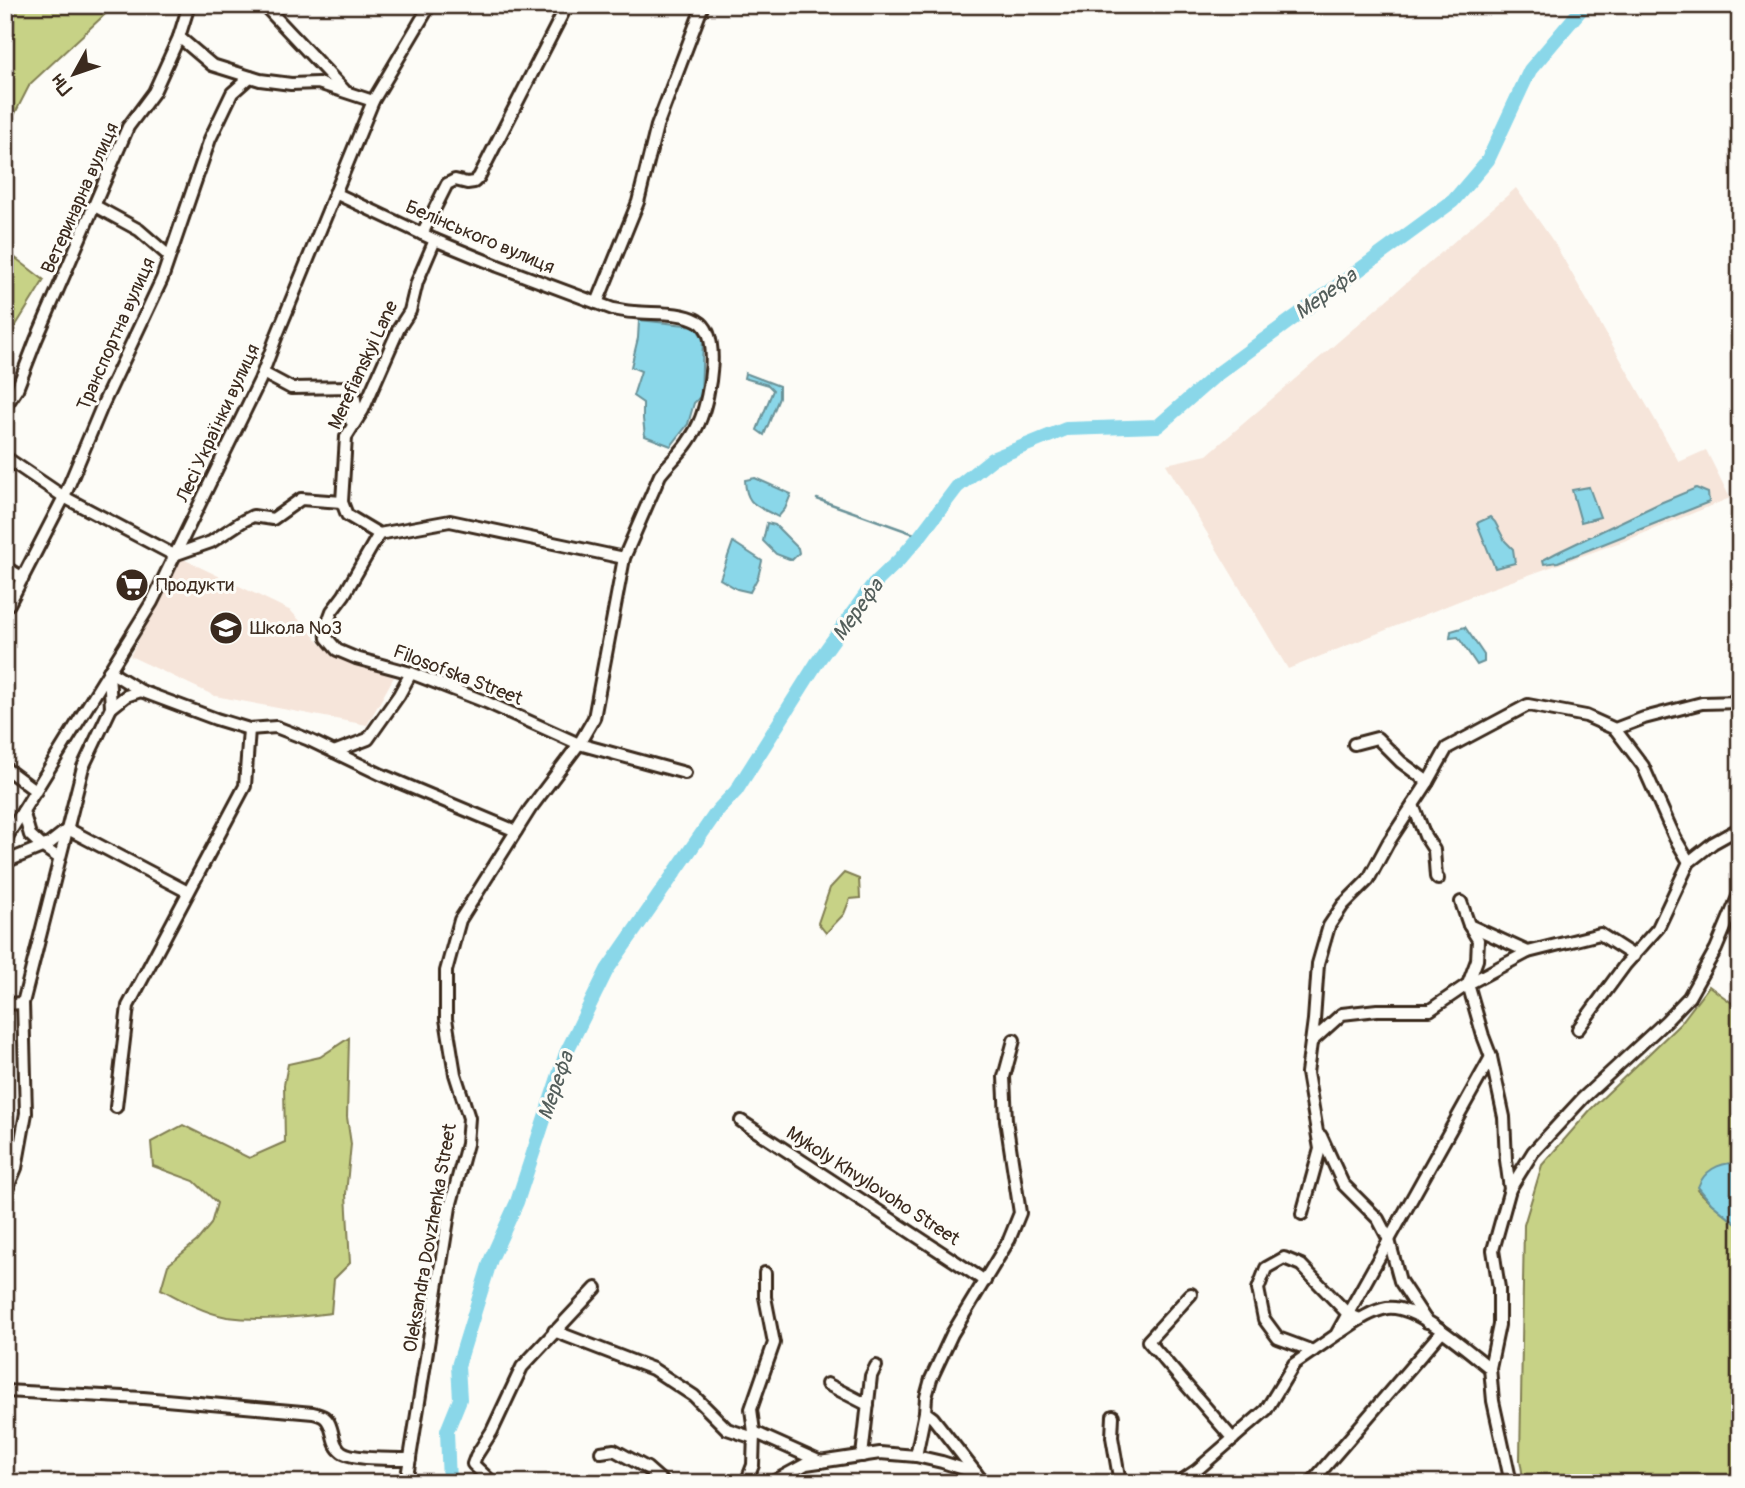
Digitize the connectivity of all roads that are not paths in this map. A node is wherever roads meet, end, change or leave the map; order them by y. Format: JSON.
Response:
{"nodes":[{"id":1,"x":189,"y":5,"type":"edge"},
{"id":2,"x":264,"y":5,"type":"edge"},
{"id":3,"x":430,"y":5,"type":"edge"},
{"id":4,"x":567,"y":5,"type":"edge"},
{"id":5,"x":703,"y":5,"type":"edge"},
{"id":6,"x":179,"y":37,"type":"junction"},
{"id":7,"x":250,"y":77,"type":"junction"},
{"id":8,"x":346,"y":92,"type":"junction"},
{"id":9,"x":373,"y":101,"type":"junction"},
{"id":10,"x":335,"y":194,"type":"junction"},
{"id":11,"x":95,"y":206,"type":"junction"},
{"id":12,"x":422,"y":234,"type":"junction"},
{"id":13,"x":435,"y":240,"type":"junction"},
{"id":14,"x":169,"y":257,"type":"junction"},
{"id":15,"x":597,"y":303,"type":"junction"},
{"id":16,"x":613,"y":309,"type":"joint"},
{"id":17,"x":263,"y":373,"type":"junction"},
{"id":18,"x":5,"y":407,"type":"edge"},
{"id":19,"x":346,"y":437,"type":"junction"},
{"id":20,"x":5,"y":457,"type":"edge"},
{"id":21,"x":64,"y":497,"type":"junction"},
{"id":22,"x":342,"y":502,"type":"junction"},
{"id":23,"x":379,"y":534,"type":"junction"},
{"id":24,"x":174,"y":555,"type":"junction"},
{"id":25,"x":625,"y":558,"type":"junction"},
{"id":26,"x":5,"y":568,"type":"edge"},
{"id":27,"x":23,"y":578,"type":"junction"},
{"id":28,"x":9,"y":604,"type":"dead end"},
{"id":29,"x":109,"y":671,"type":"junction"},
{"id":30,"x":411,"y":673,"type":"junction"},
{"id":31,"x":141,"y":691,"type":"junction"},
{"id":32,"x":1740,"y":702,"type":"edge"},
{"id":33,"x":111,"y":708,"type":"junction"},
{"id":34,"x":248,"y":729,"type":"junction"},
{"id":35,"x":1615,"y":729,"type":"junction"},
{"id":36,"x":579,"y":744,"type":"junction"},
{"id":37,"x":1354,"y":744,"type":"dead end"},
{"id":38,"x":334,"y":752,"type":"junction"},
{"id":39,"x":5,"y":768,"type":"edge"},
{"id":40,"x":685,"y":773,"type":"dead end"},
{"id":41,"x":1428,"y":782,"type":"junction"},
{"id":42,"x":36,"y":791,"type":"junction"},
{"id":43,"x":1413,"y":804,"type":"junction"},
{"id":44,"x":23,"y":811,"type":"junction"},
{"id":45,"x":1740,"y":828,"type":"edge"},
{"id":46,"x":68,"y":829,"type":"junction"},
{"id":47,"x":516,"y":831,"type":"junction"},
{"id":48,"x":5,"y":840,"type":"edge"},
{"id":49,"x":43,"y":846,"type":"junction"},
{"id":50,"x":59,"y":858,"type":"junction"},
{"id":51,"x":5,"y":862,"type":"edge"},
{"id":52,"x":1689,"y":862,"type":"junction"},
{"id":53,"x":1438,"y":879,"type":"dead end"},
{"id":54,"x":188,"y":892,"type":"junction"},
{"id":55,"x":1740,"y":892,"type":"edge"},
{"id":56,"x":1461,"y":902,"type":"dead end"},
{"id":57,"x":1469,"y":925,"type":"junction"},
{"id":58,"x":1528,"y":951,"type":"junction"},
{"id":59,"x":1634,"y":956,"type":"junction"},
{"id":60,"x":1468,"y":984,"type":"junction"},
{"id":61,"x":23,"y":1003,"type":"junction"},
{"id":62,"x":5,"y":1004,"type":"edge"},
{"id":63,"x":1578,"y":1028,"type":"dead end"},
{"id":64,"x":1014,"y":1040,"type":"dead end"},
{"id":65,"x":1311,"y":1042,"type":"junction"},
{"id":66,"x":1491,"y":1057,"type":"junction"},
{"id":67,"x":116,"y":1107,"type":"dead end"},
{"id":68,"x":741,"y":1121,"type":"dead end"},
{"id":69,"x":1315,"y":1122,"type":"junction"},
{"id":70,"x":1510,"y":1189,"type":"junction"},
{"id":71,"x":5,"y":1194,"type":"edge"},
{"id":72,"x":1302,"y":1214,"type":"dead end"},
{"id":73,"x":1390,"y":1240,"type":"junction"},
{"id":74,"x":765,"y":1273,"type":"dead end"},
{"id":75,"x":985,"y":1281,"type":"junction"},
{"id":76,"x":596,"y":1288,"type":"dead end"},
{"id":77,"x":1191,"y":1294,"type":"dead end"},
{"id":78,"x":1348,"y":1314,"type":"junction"},
{"id":79,"x":1360,"y":1319,"type":"junction"},
{"id":80,"x":1427,"y":1322,"type":"junction"},
{"id":81,"x":554,"y":1331,"type":"junction"},
{"id":82,"x":1442,"y":1331,"type":"junction"},
{"id":83,"x":1336,"y":1335,"type":"junction"},
{"id":84,"x":1312,"y":1351,"type":"junction"},
{"id":85,"x":876,"y":1366,"type":"dead end"},
{"id":86,"x":1490,"y":1368,"type":"junction"},
{"id":87,"x":827,"y":1384,"type":"dead end"},
{"id":88,"x":5,"y":1391,"type":"edge"},
{"id":89,"x":868,"y":1405,"type":"junction"},
{"id":90,"x":925,"y":1412,"type":"junction"},
{"id":91,"x":1113,"y":1416,"type":"dead end"},
{"id":92,"x":754,"y":1435,"type":"junction"},
{"id":93,"x":1233,"y":1438,"type":"junction"},
{"id":94,"x":601,"y":1452,"type":"dead end"},
{"id":95,"x":862,"y":1456,"type":"junction"},
{"id":96,"x":916,"y":1456,"type":"junction"},
{"id":97,"x":410,"y":1459,"type":"junction"},
{"id":98,"x":821,"y":1462,"type":"junction"},
{"id":99,"x":976,"y":1473,"type":"junction"},
{"id":100,"x":406,"y":1483,"type":"edge"},
{"id":101,"x":493,"y":1483,"type":"edge"},
{"id":102,"x":664,"y":1483,"type":"edge"},
{"id":103,"x":747,"y":1483,"type":"edge"},
{"id":104,"x":771,"y":1483,"type":"edge"},
{"id":105,"x":984,"y":1483,"type":"edge"},
{"id":106,"x":1120,"y":1483,"type":"edge"},
{"id":107,"x":1178,"y":1483,"type":"edge"},
{"id":108,"x":1311,"y":1483,"type":"edge"},
{"id":109,"x":1511,"y":1483,"type":"edge"}],
"edges":[{"from":1,"to":6,"type":"street","name":"Ветеринарна вулиця"},
{"from":2,"to":8,"type":"street"},
{"from":3,"to":9,"type":"street","name":"Лесі Українки вулиця"},
{"from":4,"to":12,"type":"street"},
{"from":5,"to":15,"type":"street"},
{"from":6,"to":7,"type":"street"},
{"from":6,"to":11,"type":"street","name":"Ветеринарна вулиця"},
{"from":7,"to":8,"type":"street"},
{"from":7,"to":14,"type":"street","name":"Транспортна вулиця"},
{"from":8,"to":9,"type":"street"},
{"from":9,"to":10,"type":"street","name":"Лесі Українки вулиця"},
{"from":10,"to":12,"type":"street","name":"Белінського вулиця"},
{"from":10,"to":17,"type":"street","name":"Лесі Українки вулиця"},
{"from":11,"to":14,"type":"street"},
{"from":11,"to":18,"type":"street","name":"Ветеринарна вулиця"},
{"from":12,"to":13,"type":"street","name":"Белінського вулиця"},
{"from":13,"to":15,"type":"street","name":"Белінського вулиця"},
{"from":13,"to":19,"type":"street","name":"Merefianskyi Lane"},
{"from":14,"to":21,"type":"street","name":"Транспортна вулиця"},
{"from":15,"to":16,"type":"street","name":"Белінського вулиця"},
{"from":16,"to":25,"type":"street","name":"Oleksandra Dovzhenka Street"},
{"from":17,"to":19,"type":"street"},
{"from":17,"to":24,"type":"street","name":"Лесі Українки вулиця"},
{"from":19,"to":22,"type":"street","name":"Merefianskyi Lane"},
{"from":20,"to":21,"type":"street"},
{"from":21,"to":24,"type":"street"},
{"from":21,"to":27,"type":"street","name":"Транспортна вулиця"},
{"from":22,"to":23,"type":"street"},
{"from":22,"to":24,"type":"street"},
{"from":23,"to":25,"type":"street"},
{"from":23,"to":30,"type":"street","name":"Filosofska Street"},
{"from":24,"to":29,"type":"street","name":"Лесі Українки вулиця"},
{"from":25,"to":36,"type":"street","name":"Oleksandra Dovzhenka Street"},
{"from":26,"to":27,"type":"street"},
{"from":27,"to":28,"type":"street","name":"Транспортна вулиця"},
{"from":29,"to":31,"type":"street"},
{"from":29,"to":33,"type":"street"},
{"from":29,"to":42,"type":"street","name":"Лесі Українки вулиця"},
{"from":30,"to":36,"type":"street","name":"Filosofska Street"},
{"from":30,"to":38,"type":"street"},
{"from":31,"to":33,"type":"street"},
{"from":31,"to":34,"type":"street"},
{"from":32,"to":35,"type":"street"},
{"from":33,"to":46,"type":"street"},
{"from":34,"to":38,"type":"street"},
{"from":34,"to":54,"type":"street"},
{"from":35,"to":41,"type":"street"},
{"from":35,"to":52,"type":"street"},
{"from":36,"to":40,"type":"street","name":"Filosofska Street"},
{"from":36,"to":47,"type":"street","name":"Oleksandra Dovzhenka Street"},
{"from":37,"to":41,"type":"street"},
{"from":38,"to":47,"type":"street"},
{"from":39,"to":42,"type":"street"},
{"from":41,"to":43,"type":"street"},
{"from":42,"to":44,"type":"street","name":"Лесі Українки вулиця"},
{"from":43,"to":53,"type":"street"},
{"from":43,"to":65,"type":"street"},
{"from":44,"to":48,"type":"street","name":"Лесі Українки вулиця"},
{"from":44,"to":49,"type":"street"},
{"from":45,"to":52,"type":"street"},
{"from":46,"to":49,"type":"street"},
{"from":46,"to":50,"type":"street"},
{"from":46,"to":54,"type":"street"},
{"from":47,"to":97,"type":"street","name":"Oleksandra Dovzhenka Street"},
{"from":49,"to":50,"type":"street"},
{"from":49,"to":51,"type":"street"},
{"from":50,"to":61,"type":"street"},
{"from":52,"to":59,"type":"street"},
{"from":54,"to":67,"type":"street"},
{"from":55,"to":70,"type":"street"},
{"from":56,"to":57,"type":"street"},
{"from":57,"to":58,"type":"street"},
{"from":57,"to":60,"type":"street"},
{"from":58,"to":59,"type":"street"},
{"from":58,"to":60,"type":"street"},
{"from":59,"to":63,"type":"street"},
{"from":60,"to":65,"type":"street"},
{"from":60,"to":66,"type":"street"},
{"from":61,"to":62,"type":"street"},
{"from":61,"to":71,"type":"street"},
{"from":64,"to":75,"type":"street"},
{"from":65,"to":69,"type":"street"},
{"from":66,"to":70,"type":"street"},
{"from":66,"to":73,"type":"street"},
{"from":68,"to":75,"type":"street","name":"Mykoly Khvylovoho Street"},
{"from":69,"to":72,"type":"street"},
{"from":69,"to":73,"type":"street"},
{"from":70,"to":86,"type":"street"},
{"from":73,"to":78,"type":"street"},
{"from":73,"to":80,"type":"street"},
{"from":74,"to":92,"type":"street"},
{"from":75,"to":90,"type":"street"},
{"from":76,"to":81,"type":"street"},
{"from":77,"to":93,"type":"street"},
{"from":78,"to":79,"type":"street"},
{"from":78,"to":83,"type":"street"},
{"from":78,"to":84,"type":"street"},
{"from":79,"to":80,"type":"street"},
{"from":79,"to":83,"type":"street"},
{"from":80,"to":82,"type":"street"},
{"from":81,"to":92,"type":"street"},
{"from":81,"to":101,"type":"street"},
{"from":82,"to":86,"type":"street"},
{"from":82,"to":108,"type":"street"},
{"from":83,"to":84,"type":"street"},
{"from":84,"to":93,"type":"street"},
{"from":85,"to":89,"type":"street"},
{"from":86,"to":109,"type":"street"},
{"from":87,"to":89,"type":"street"},
{"from":88,"to":97,"type":"street"},
{"from":89,"to":95,"type":"street"},
{"from":90,"to":96,"type":"street"},
{"from":90,"to":99,"type":"street"},
{"from":91,"to":106,"type":"street"},
{"from":92,"to":98,"type":"street"},
{"from":92,"to":103,"type":"street"},
{"from":93,"to":107,"type":"street"},
{"from":94,"to":102,"type":"street"},
{"from":95,"to":96,"type":"street"},
{"from":95,"to":98,"type":"street"},
{"from":96,"to":99,"type":"street"},
{"from":97,"to":100,"type":"street","name":"Oleksandra Dovzhenka Street"},
{"from":98,"to":104,"type":"street"},
{"from":99,"to":105,"type":"street"}]}
